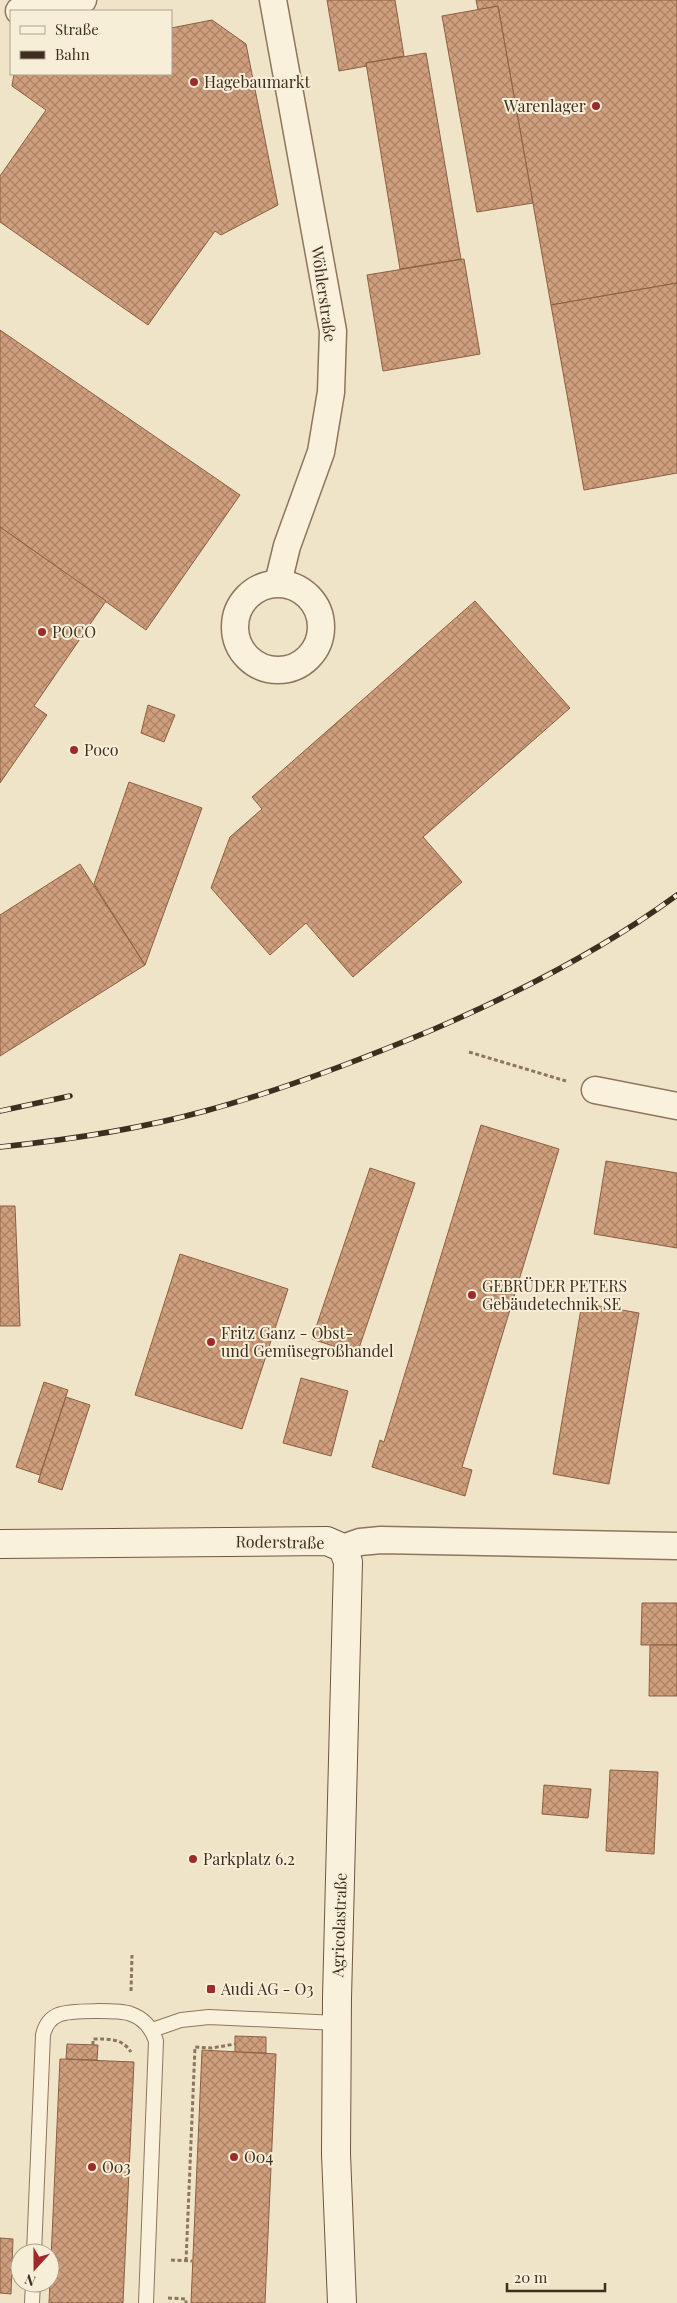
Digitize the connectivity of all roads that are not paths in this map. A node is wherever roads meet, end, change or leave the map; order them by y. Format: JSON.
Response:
{"nodes":[{"id":1,"x":83,"y":0,"type":"edge"},
{"id":2,"x":273,"y":0,"type":"edge"},
{"id":3,"x":25,"y":10,"type":"edge"},
{"id":4,"x":278,"y":583,"type":"dead end"},
{"id":5,"x":596,"y":1090,"type":"road end"},
{"id":6,"x":677,"y":1106,"type":"edge"},
{"id":7,"x":0,"y":1544,"type":"edge"},
{"id":8,"x":677,"y":1546,"type":"edge"},
{"id":9,"x":343,"y":1548,"type":"junction"},
{"id":10,"x":337,"y":2023,"type":"junction"},
{"id":11,"x":152,"y":2030,"type":"junction"},
{"id":12,"x":34,"y":2243,"type":"edge"},
{"id":13,"x":146,"y":2303,"type":"edge"},
{"id":14,"x":342,"y":2303,"type":"edge"}],
"edges":[{"from":1,"to":3,"type":"street"},
{"from":2,"to":4,"type":"street","name":"Wöhlerstraße"},
{"from":5,"to":6,"type":"street"},
{"from":7,"to":9,"type":"street","name":"Roderstraße"},
{"from":8,"to":9,"type":"street","name":"Roderstraße"},
{"from":9,"to":10,"type":"street","name":"Agricolastraße"},
{"from":10,"to":11,"type":"lane"},
{"from":10,"to":14,"type":"street","name":"Agricolastraße"},
{"from":11,"to":12,"type":"lane"},
{"from":11,"to":13,"type":"lane"}]}
